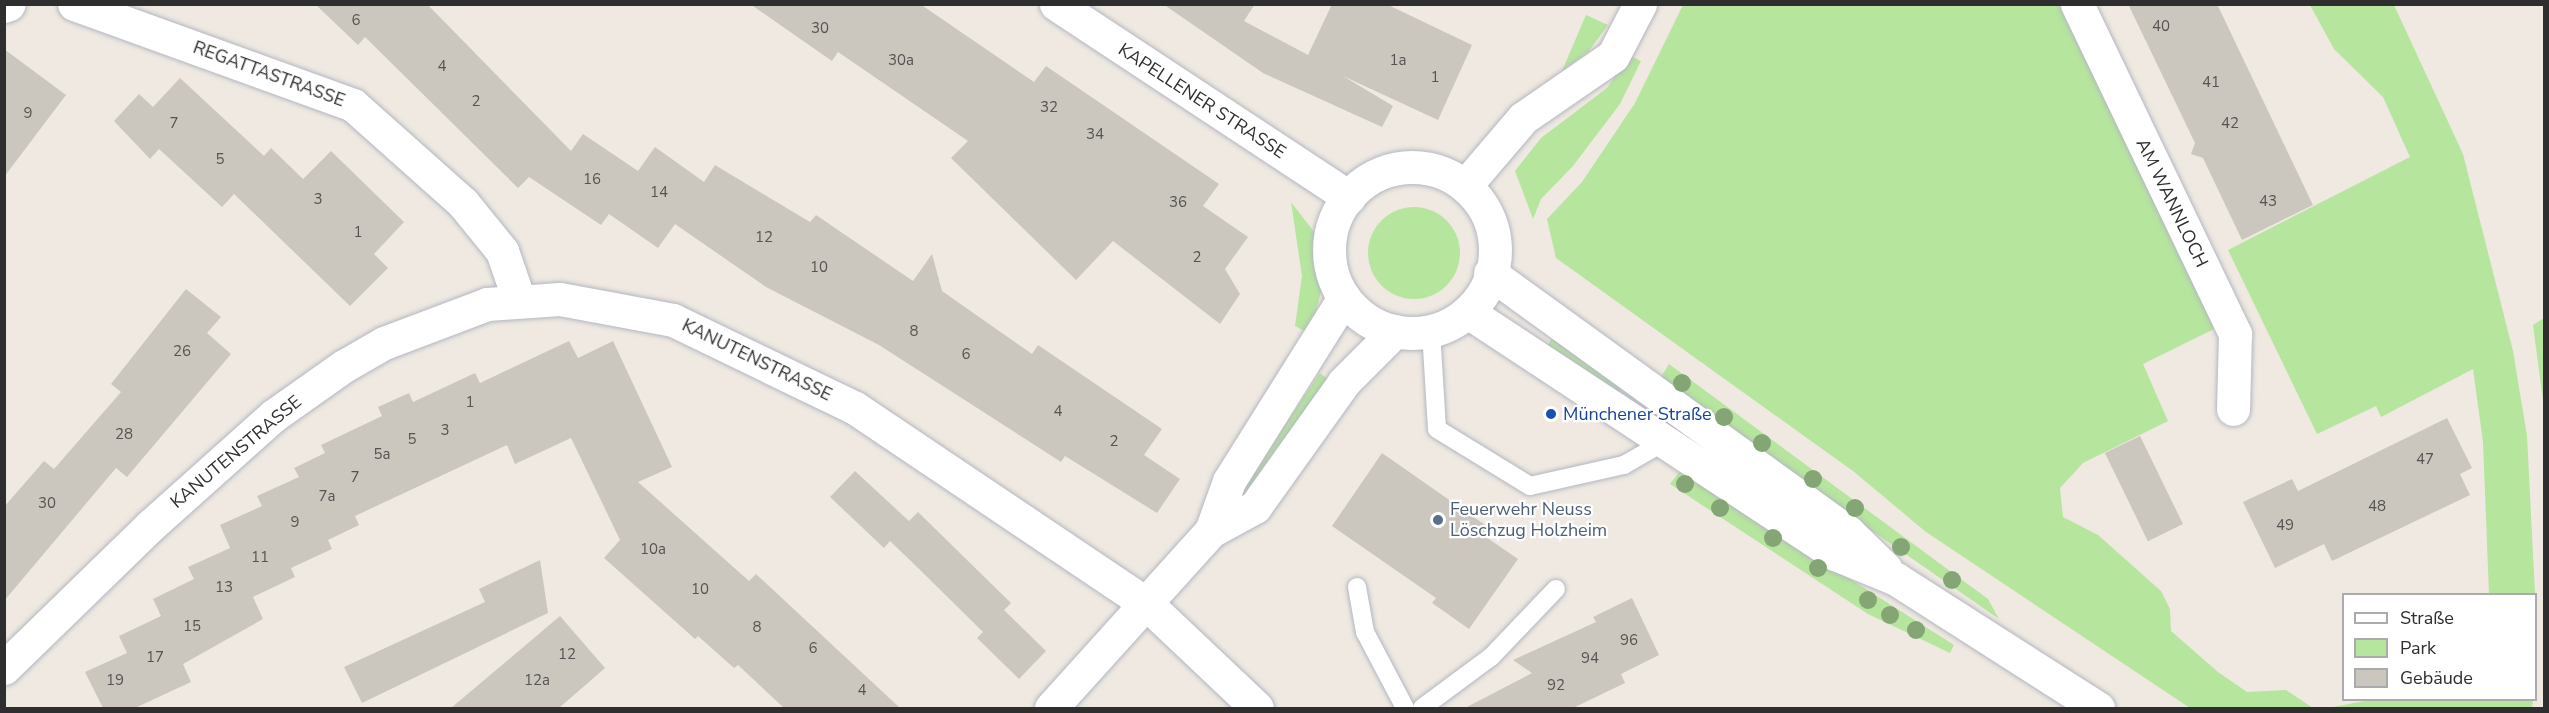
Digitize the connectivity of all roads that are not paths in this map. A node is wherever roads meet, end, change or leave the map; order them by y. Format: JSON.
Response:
{"nodes":[{"id":1,"x":9,"y":4,"type":"edge"},
{"id":2,"x":74,"y":4,"type":"edge"},
{"id":3,"x":1056,"y":4,"type":"edge"},
{"id":4,"x":1640,"y":4,"type":"edge"},
{"id":5,"x":2077,"y":4,"type":"edge"},
{"id":6,"x":4,"y":6,"type":"edge"},
{"id":7,"x":1465,"y":186,"type":"junction"},
{"id":8,"x":1349,"y":196,"type":"junction"},
{"id":9,"x":1490,"y":273,"type":"junction"},
{"id":10,"x":1344,"y":298,"type":"junction"},
{"id":11,"x":519,"y":300,"type":"junction"},
{"id":12,"x":1468,"y":312,"type":"junction"},
{"id":13,"x":1395,"y":331,"type":"junction"},
{"id":14,"x":1431,"y":331,"type":"junction"},
{"id":15,"x":2233,"y":409,"type":"dead end"},
{"id":16,"x":1664,"y":442,"type":"junction"},
{"id":17,"x":1211,"y":531,"type":"junction"},
{"id":18,"x":1896,"y":579,"type":"junction"},
{"id":19,"x":1357,"y":587,"type":"dead end"},
{"id":20,"x":1556,"y":589,"type":"dead end"},
{"id":21,"x":1147,"y":604,"type":"junction"},
{"id":22,"x":5,"y":668,"type":"edge"},
{"id":23,"x":1051,"y":708,"type":"edge"},
{"id":24,"x":1257,"y":708,"type":"edge"},
{"id":25,"x":1405,"y":708,"type":"edge"},
{"id":26,"x":1422,"y":708,"type":"edge"},
{"id":27,"x":2098,"y":708,"type":"edge"}],
"edges":[{"from":1,"to":6,"type":"street"},
{"from":2,"to":11,"type":"street","name":"REGATTASTRASSE"},
{"from":3,"to":8,"type":"street","name":"KAPELLENER STRASSE"},
{"from":4,"to":7,"type":"street"},
{"from":5,"to":15,"type":"street","name":"AM WANNLOCH"},
{"from":7,"to":8,"type":"street"},
{"from":7,"to":9,"type":"street"},
{"from":8,"to":10,"type":"street"},
{"from":9,"to":12,"type":"street"},
{"from":9,"to":18,"type":"street"},
{"from":10,"to":13,"type":"street"},
{"from":10,"to":17,"type":"street"},
{"from":11,"to":21,"type":"street","name":"KANUTENSTRASSE"},
{"from":11,"to":22,"type":"street","name":"KANUTENSTRASSE"},
{"from":12,"to":14,"type":"street"},
{"from":12,"to":16,"type":"street"},
{"from":13,"to":14,"type":"street"},
{"from":13,"to":17,"type":"street"},
{"from":14,"to":16,"type":"lane"},
{"from":16,"to":18,"type":"street"},
{"from":17,"to":21,"type":"street"},
{"from":18,"to":27,"type":"street"},
{"from":19,"to":25,"type":"lane"},
{"from":20,"to":26,"type":"lane"},
{"from":21,"to":23,"type":"street"},
{"from":21,"to":24,"type":"street","name":"KANUTENSTRASSE"}]}
